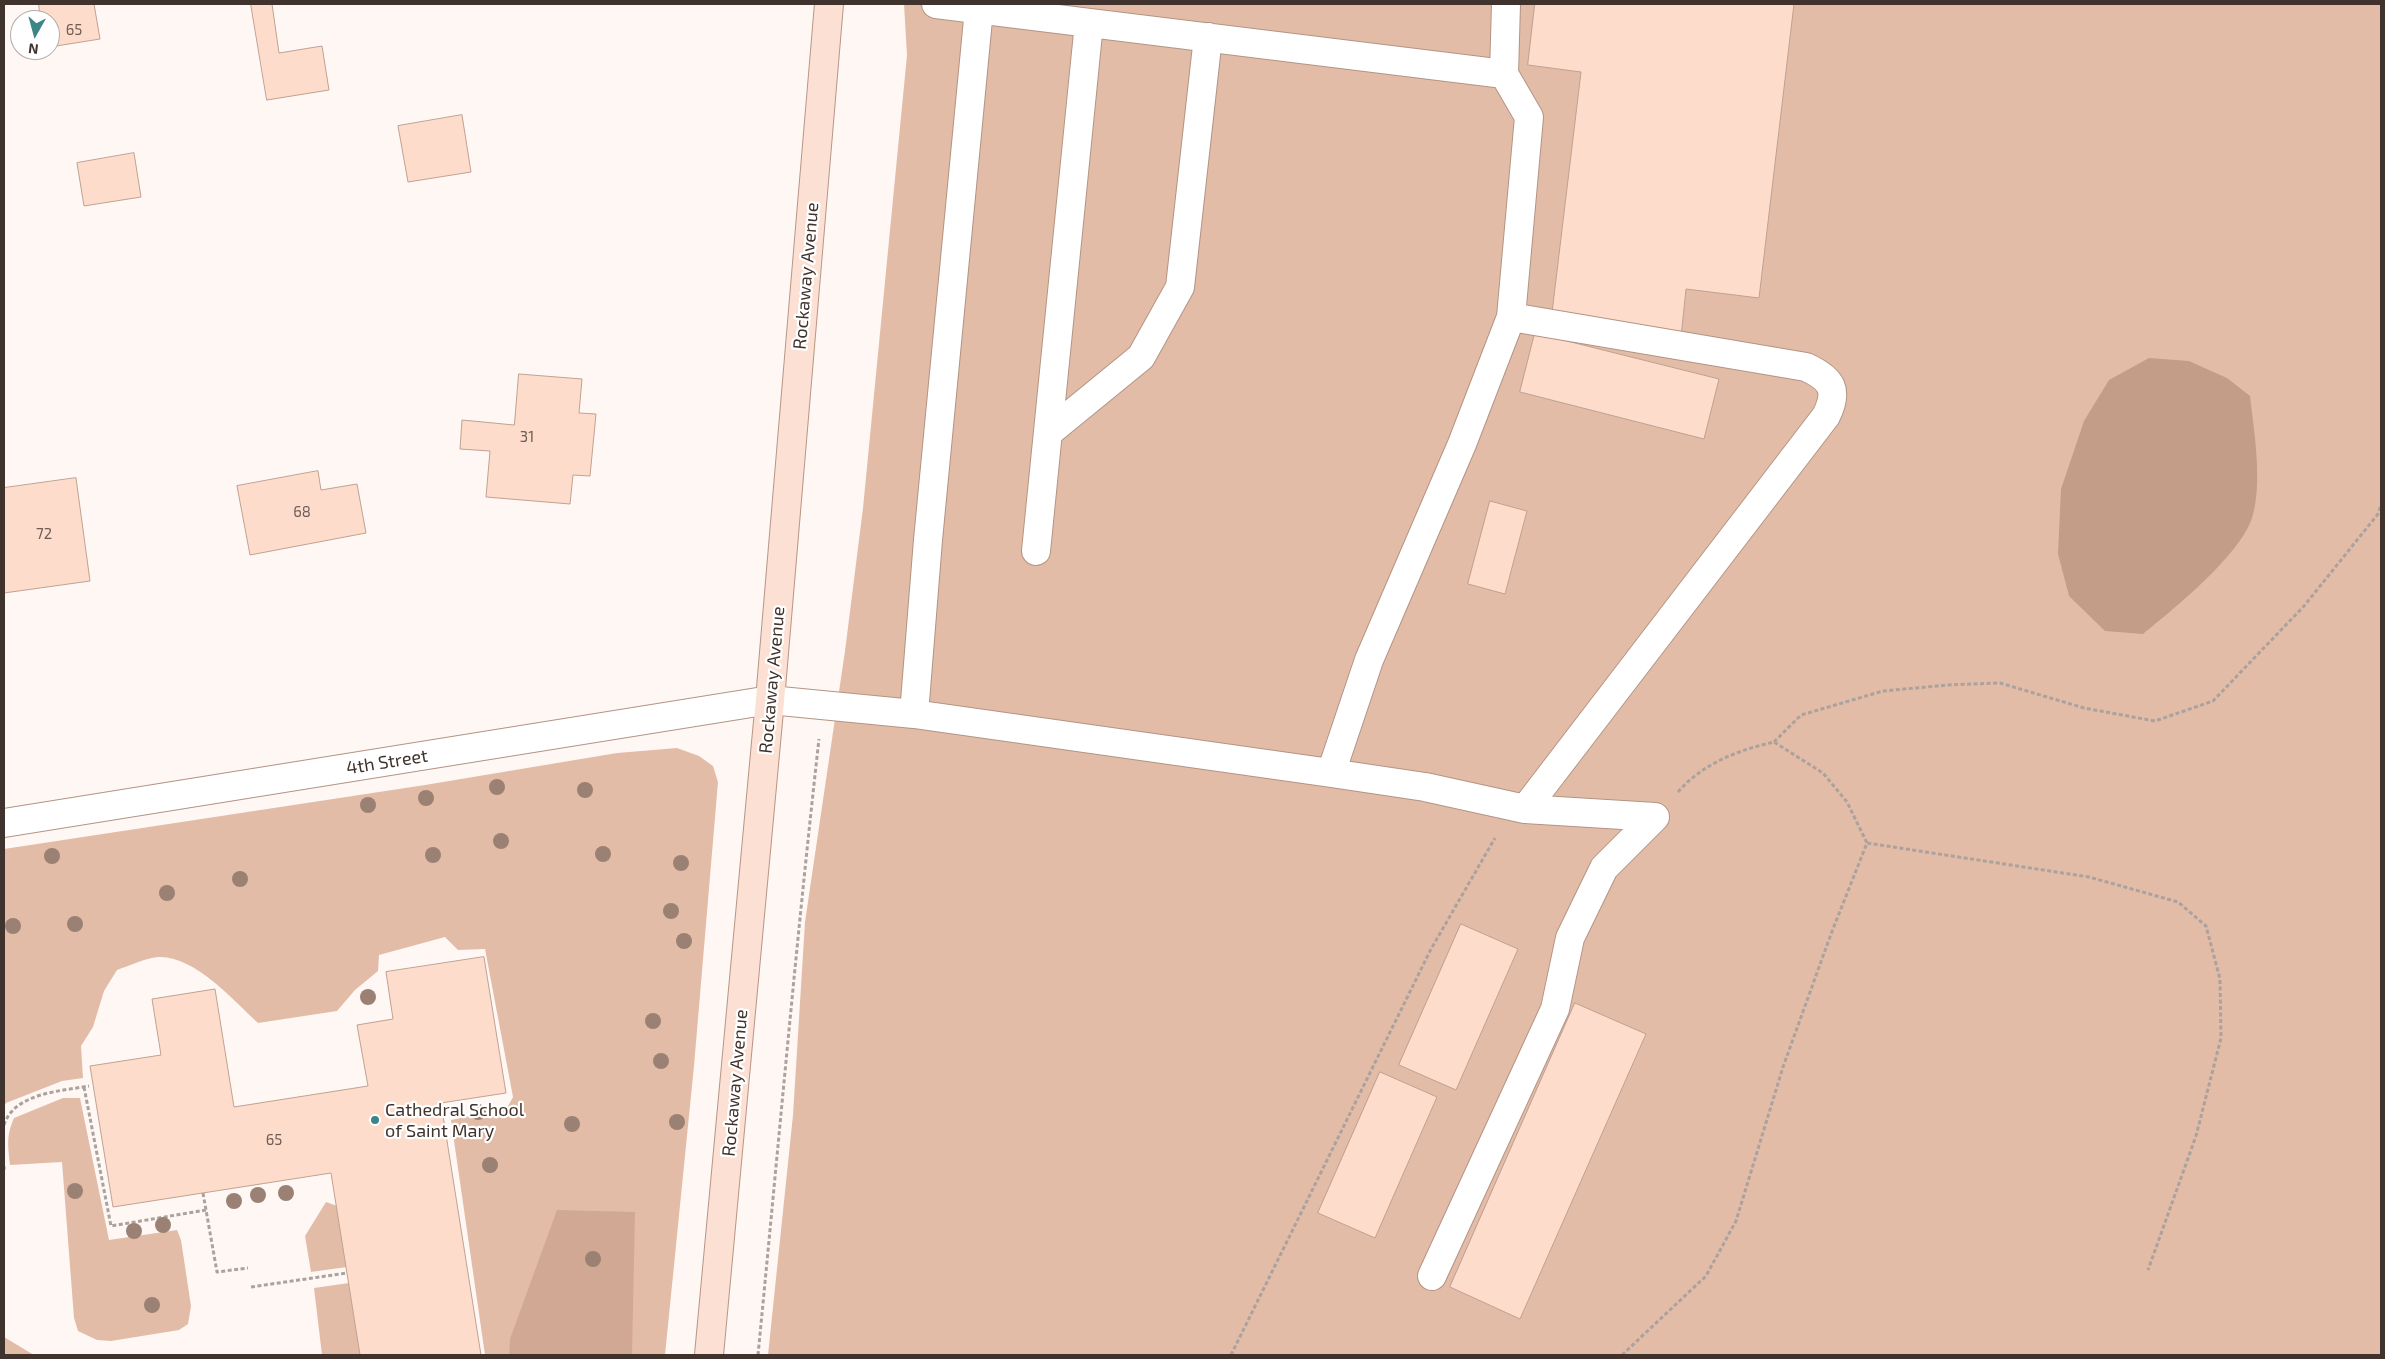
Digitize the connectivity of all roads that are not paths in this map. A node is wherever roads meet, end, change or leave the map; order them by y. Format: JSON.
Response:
{"nodes":[{"id":1,"x":829,"y":4,"type":"edge"},
{"id":2,"x":936,"y":4,"type":"edge"},
{"id":3,"x":1506,"y":4,"type":"edge"},
{"id":4,"x":980,"y":9,"type":"junction"},
{"id":5,"x":1089,"y":22,"type":"junction"},
{"id":6,"x":1208,"y":37,"type":"junction"},
{"id":7,"x":1504,"y":74,"type":"junction"},
{"id":8,"x":1511,"y":317,"type":"junction"},
{"id":9,"x":1048,"y":433,"type":"junction"},
{"id":10,"x":1036,"y":551,"type":"dead end"},
{"id":11,"x":770,"y":700,"type":"junction"},
{"id":12,"x":914,"y":714,"type":"junction"},
{"id":13,"x":1331,"y":773,"type":"junction"},
{"id":14,"x":1519,"y":808,"type":"junction"},
{"id":15,"x":4,"y":823,"type":"edge"},
{"id":16,"x":1432,"y":1276,"type":"dead end"},
{"id":17,"x":709,"y":1355,"type":"edge"}],
"edges":[{"from":1,"to":11,"type":"main road","name":"Rockaway Avenue"},
{"from":2,"to":4,"type":"street"},
{"from":3,"to":7,"type":"street"},
{"from":4,"to":5,"type":"street"},
{"from":4,"to":12,"type":"street"},
{"from":5,"to":6,"type":"street"},
{"from":5,"to":9,"type":"street"},
{"from":6,"to":7,"type":"street"},
{"from":6,"to":9,"type":"street"},
{"from":7,"to":8,"type":"street"},
{"from":8,"to":13,"type":"street"},
{"from":8,"to":14,"type":"street"},
{"from":9,"to":10,"type":"street"},
{"from":11,"to":12,"type":"street","name":"4th Street"},
{"from":11,"to":15,"type":"street","name":"4th Street"},
{"from":11,"to":17,"type":"main road","name":"Rockaway Avenue"},
{"from":12,"to":13,"type":"street","name":"4th Street"},
{"from":13,"to":14,"type":"street","name":"4th Street"},
{"from":14,"to":16,"type":"street","name":"4th Street"}]}
